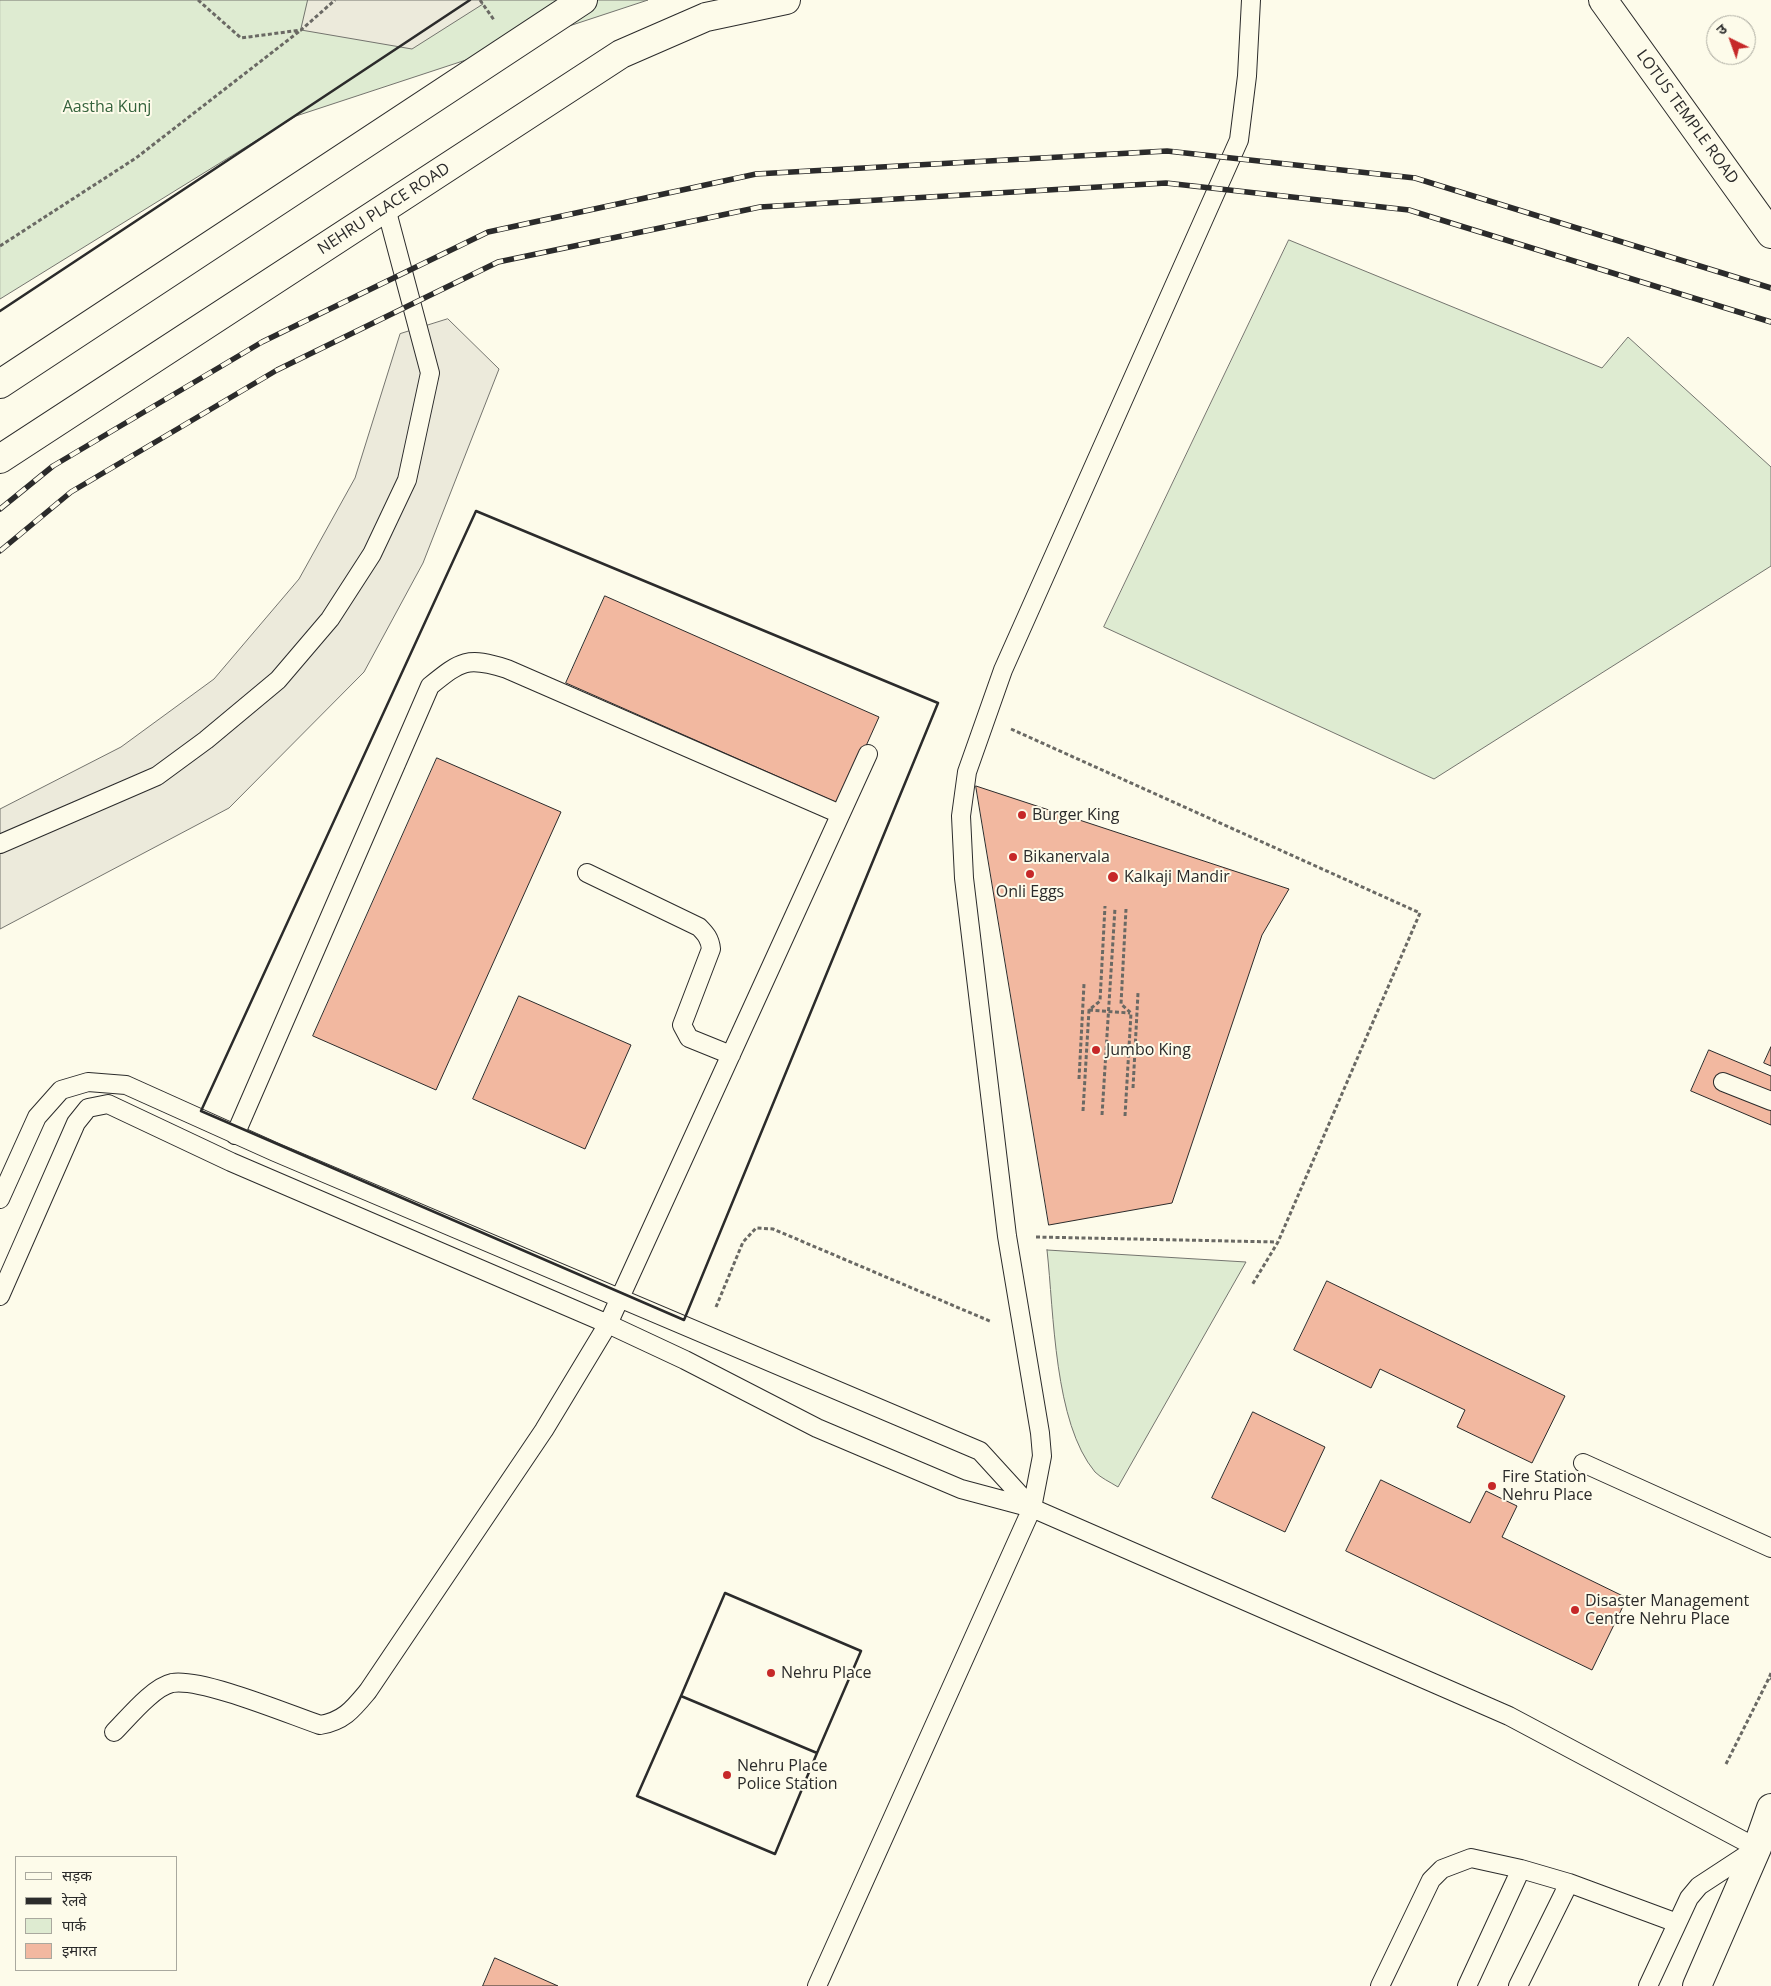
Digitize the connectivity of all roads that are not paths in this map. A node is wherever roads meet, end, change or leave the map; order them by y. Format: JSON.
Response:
{"nodes":[{"id":1,"x":583,"y":0,"type":"edge"},
{"id":2,"x":786,"y":0,"type":"edge"},
{"id":3,"x":1251,"y":0,"type":"edge"},
{"id":4,"x":1603,"y":0,"type":"edge"},
{"id":5,"x":386,"y":208,"type":"junction"},
{"id":6,"x":1771,"y":234,"type":"edge"},
{"id":7,"x":0,"y":384,"type":"edge"},
{"id":8,"x":0,"y":459,"type":"edge"},
{"id":9,"x":868,"y":754,"type":"dead end"},
{"id":10,"x":840,"y":814,"type":"junction"},
{"id":11,"x":0,"y":844,"type":"edge"},
{"id":12,"x":588,"y":873,"type":"dead end"},
{"id":13,"x":731,"y":1054,"type":"junction"},
{"id":14,"x":1723,"y":1082,"type":"dead end"},
{"id":15,"x":1771,"y":1101,"type":"edge"},
{"id":16,"x":235,"y":1134,"type":"junction"},
{"id":17,"x":0,"y":1199,"type":"edge"},
{"id":18,"x":0,"y":1296,"type":"edge"},
{"id":19,"x":621,"y":1298,"type":"junction"},
{"id":20,"x":608,"y":1324,"type":"junction"},
{"id":21,"x":1583,"y":1463,"type":"dead end"},
{"id":22,"x":1032,"y":1508,"type":"junction"},
{"id":23,"x":1771,"y":1548,"type":"edge"},
{"id":24,"x":114,"y":1732,"type":"dead end"},
{"id":25,"x":1771,"y":1808,"type":"edge"},
{"id":26,"x":1757,"y":1848,"type":"junction"},
{"id":27,"x":1521,"y":1869,"type":"junction"},
{"id":28,"x":1569,"y":1883,"type":"junction"},
{"id":29,"x":1677,"y":1923,"type":"junction"},
{"id":30,"x":818,"y":1986,"type":"edge"},
{"id":31,"x":1380,"y":1986,"type":"edge"},
{"id":32,"x":1467,"y":1986,"type":"edge"},
{"id":33,"x":1518,"y":1986,"type":"edge"},
{"id":34,"x":1648,"y":1986,"type":"edge"},
{"id":35,"x":1697,"y":1986,"type":"edge"}],
"edges":[{"from":1,"to":7,"type":"street"},
{"from":2,"to":5,"type":"street","name":"NEHRU PLACE ROAD"},
{"from":3,"to":22,"type":"lane"},
{"from":4,"to":6,"type":"street","name":"LOTUS TEMPLE ROAD"},
{"from":5,"to":8,"type":"street","name":"NEHRU PLACE ROAD"},
{"from":5,"to":11,"type":"lane"},
{"from":9,"to":10,"type":"lane"},
{"from":10,"to":13,"type":"lane"},
{"from":10,"to":16,"type":"lane"},
{"from":12,"to":13,"type":"lane"},
{"from":13,"to":19,"type":"lane"},
{"from":14,"to":15,"type":"lane"},
{"from":16,"to":17,"type":"lane"},
{"from":16,"to":19,"type":"lane"},
{"from":18,"to":20,"type":"lane"},
{"from":19,"to":20,"type":"lane"},
{"from":19,"to":22,"type":"lane"},
{"from":20,"to":22,"type":"lane"},
{"from":20,"to":24,"type":"lane"},
{"from":21,"to":23,"type":"lane"},
{"from":22,"to":26,"type":"lane"},
{"from":22,"to":30,"type":"lane"},
{"from":25,"to":26,"type":"street"},
{"from":26,"to":29,"type":"lane"},
{"from":26,"to":35,"type":"street"},
{"from":27,"to":28,"type":"lane"},
{"from":27,"to":31,"type":"lane"},
{"from":27,"to":32,"type":"lane"},
{"from":28,"to":29,"type":"lane"},
{"from":28,"to":33,"type":"lane"},
{"from":29,"to":34,"type":"lane"}]}
